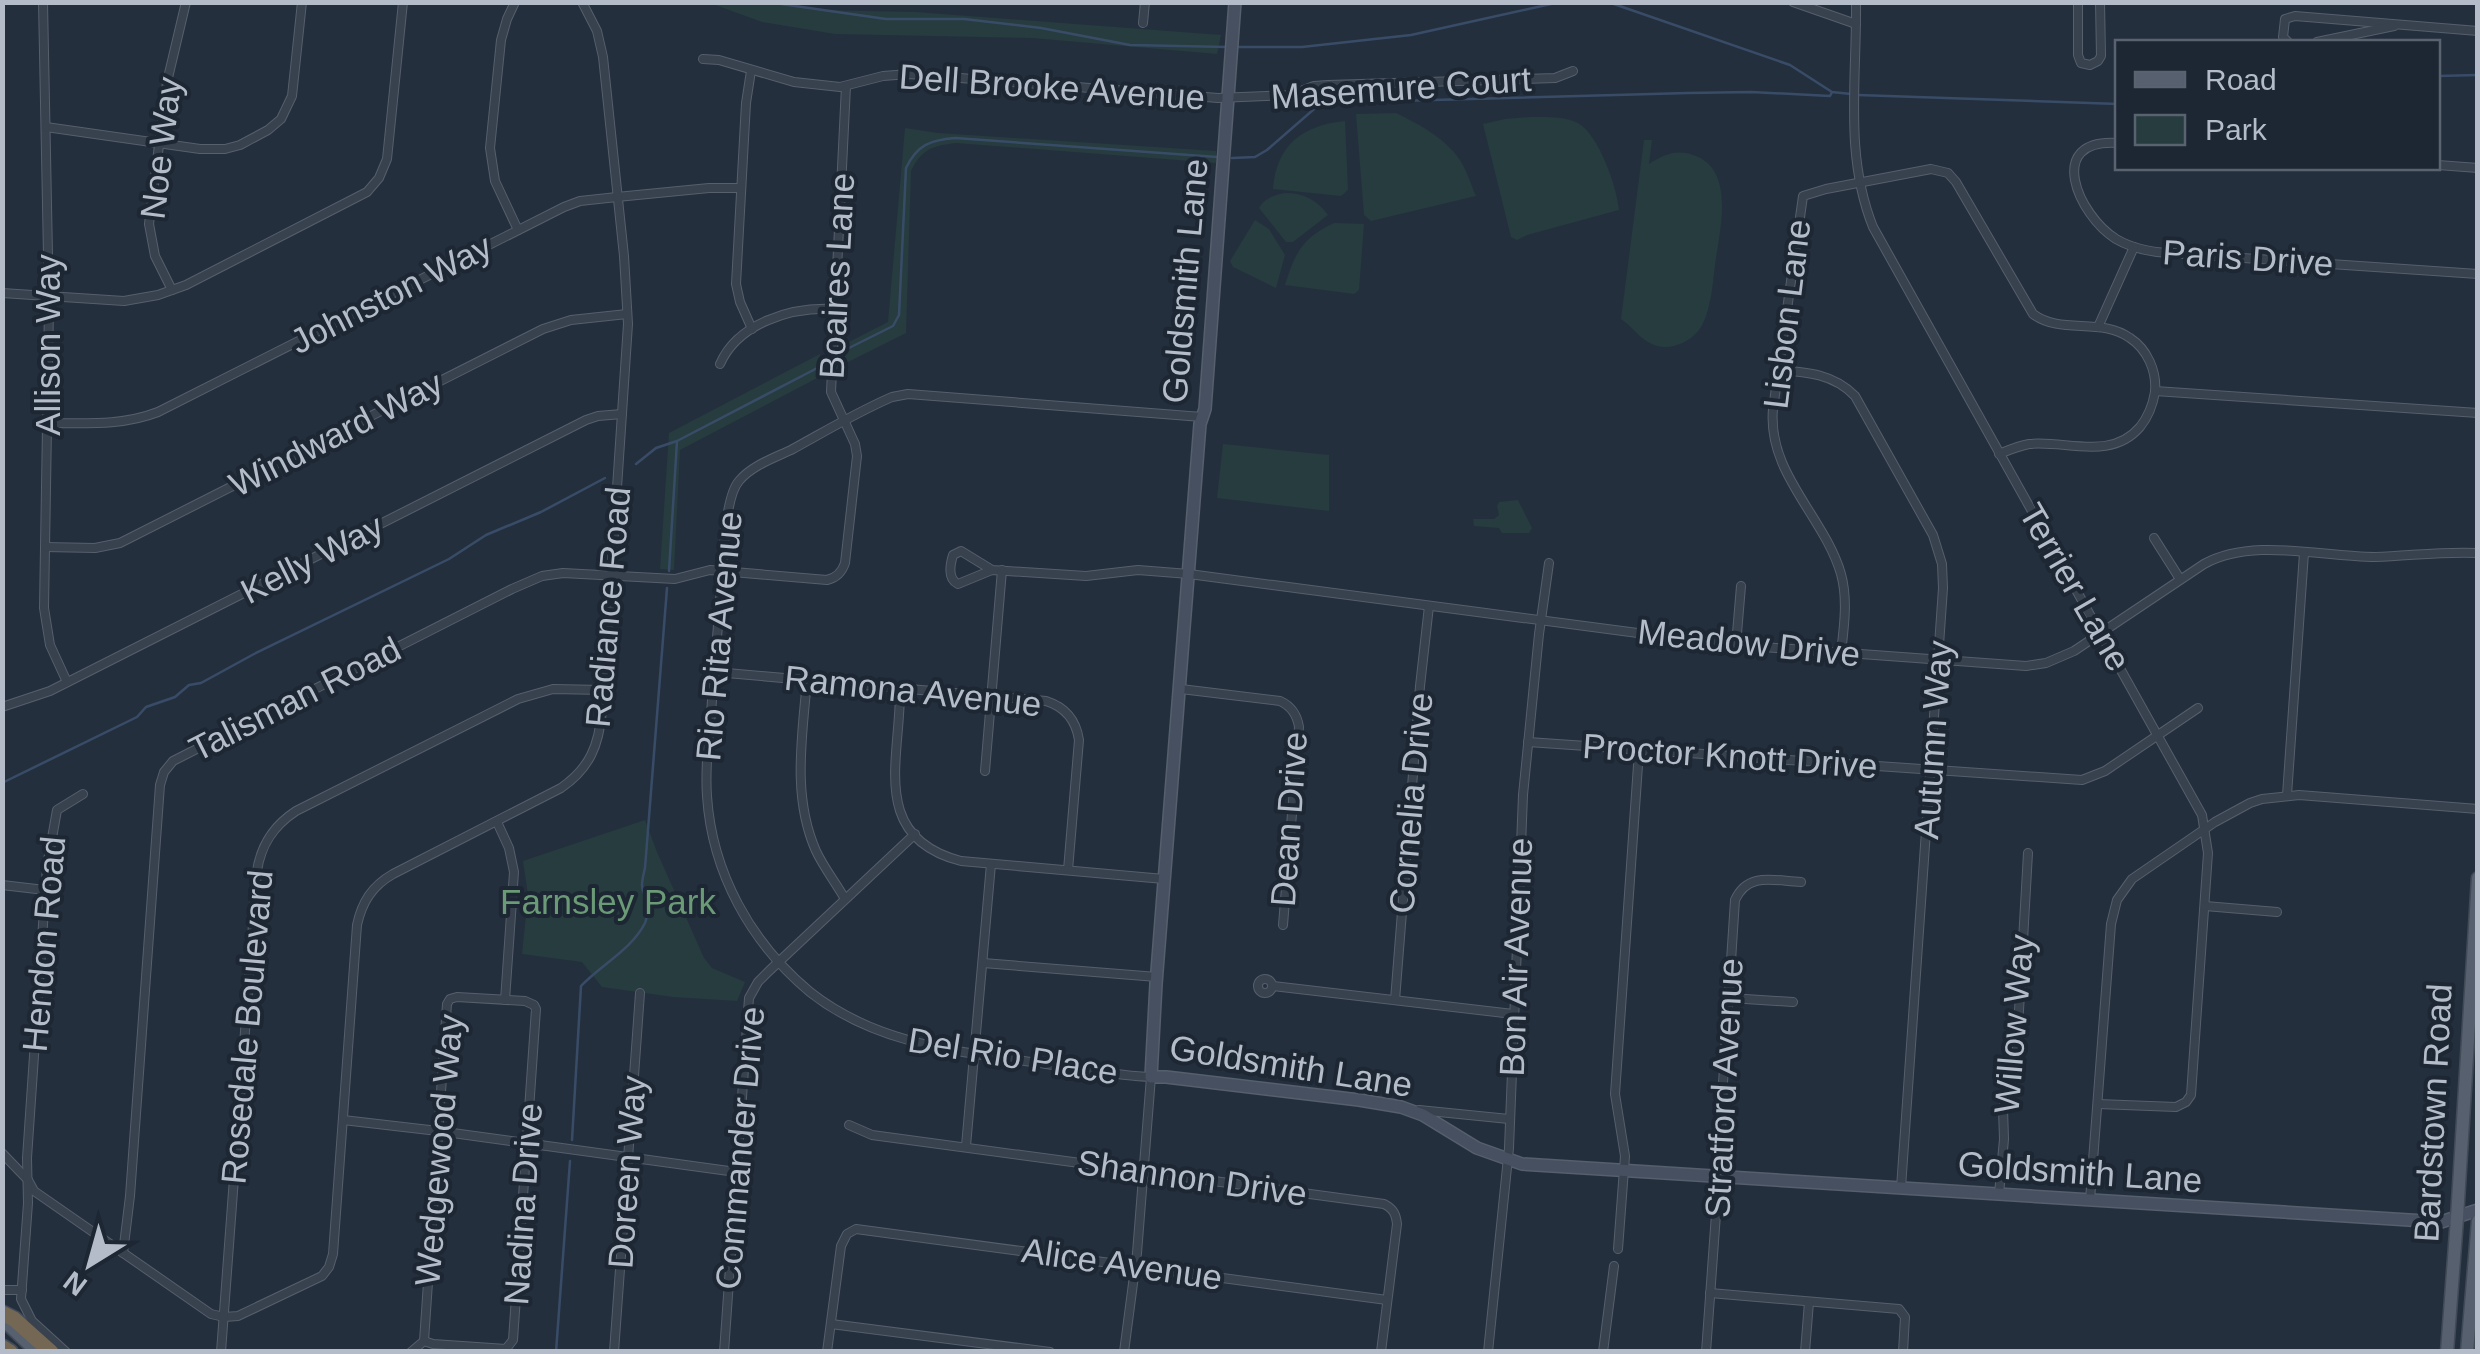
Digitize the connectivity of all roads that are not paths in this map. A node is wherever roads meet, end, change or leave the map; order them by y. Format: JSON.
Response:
{"nodes":[{"id":1,"x":43,"y":2,"type":"edge"},
{"id":2,"x":186,"y":2,"type":"edge"},
{"id":3,"x":302,"y":2,"type":"edge"},
{"id":4,"x":403,"y":2,"type":"edge"},
{"id":5,"x":516,"y":2,"type":"edge"},
{"id":6,"x":582,"y":2,"type":"edge"},
{"id":7,"x":1145,"y":2,"type":"edge"},
{"id":8,"x":1235,"y":2,"type":"edge"},
{"id":9,"x":1792,"y":2,"type":"edge"},
{"id":10,"x":1856,"y":2,"type":"edge"},
{"id":11,"x":2078,"y":2,"type":"edge"},
{"id":12,"x":2100,"y":2,"type":"edge"},
{"id":13,"x":1144,"y":23,"type":"dead end"},
{"id":14,"x":1856,"y":24,"type":"junction"},
{"id":15,"x":2394,"y":26,"type":"junction"},
{"id":16,"x":2478,"y":31,"type":"edge"},
{"id":17,"x":2286,"y":40,"type":"edge"},
{"id":18,"x":2327,"y":40,"type":"edge"},
{"id":19,"x":702,"y":60,"type":"dead end"},
{"id":20,"x":751,"y":71,"type":"junction"},
{"id":21,"x":1573,"y":71,"type":"dead end"},
{"id":22,"x":846,"y":86,"type":"junction"},
{"id":23,"x":1227,"y":98,"type":"junction"},
{"id":24,"x":46,"y":127,"type":"junction"},
{"id":25,"x":159,"y":143,"type":"junction"},
{"id":26,"x":2115,"y":144,"type":"edge"},
{"id":27,"x":2440,"y":165,"type":"edge"},
{"id":28,"x":2478,"y":168,"type":"edge"},
{"id":29,"x":1859,"y":182,"type":"junction"},
{"id":30,"x":741,"y":188,"type":"junction"},
{"id":31,"x":618,"y":197,"type":"junction"},
{"id":32,"x":518,"y":230,"type":"junction"},
{"id":33,"x":2134,"y":248,"type":"junction"},
{"id":34,"x":2478,"y":274,"type":"edge"},
{"id":35,"x":172,"y":290,"type":"junction"},
{"id":36,"x":2,"y":293,"type":"edge"},
{"id":37,"x":49,"y":297,"type":"junction"},
{"id":38,"x":833,"y":309,"type":"junction"},
{"id":39,"x":627,"y":314,"type":"junction"},
{"id":40,"x":2098,"y":327,"type":"junction"},
{"id":41,"x":752,"y":329,"type":"junction"},
{"id":42,"x":720,"y":364,"type":"dead end"},
{"id":43,"x":1778,"y":370,"type":"junction"},
{"id":44,"x":2155,"y":391,"type":"junction"},
{"id":45,"x":2478,"y":413,"type":"edge"},
{"id":46,"x":622,"y":414,"type":"junction"},
{"id":47,"x":1202,"y":416,"type":"junction"},
{"id":48,"x":844,"y":422,"type":"junction"},
{"id":49,"x":48,"y":423,"type":"junction"},
{"id":50,"x":1999,"y":454,"type":"junction"},
{"id":51,"x":2154,"y":538,"type":"dead end"},
{"id":52,"x":46,"y":546,"type":"junction"},
{"id":53,"x":2304,"y":553,"type":"junction"},
{"id":54,"x":2478,"y":554,"type":"edge"},
{"id":55,"x":1549,"y":563,"type":"dead end"},
{"id":56,"x":992,"y":570,"type":"junction"},
{"id":57,"x":1002,"y":570,"type":"junction"},
{"id":58,"x":722,"y":572,"type":"junction"},
{"id":59,"x":612,"y":574,"type":"junction"},
{"id":60,"x":1189,"y":574,"type":"junction"},
{"id":61,"x":836,"y":576,"type":"joint"},
{"id":62,"x":2180,"y":580,"type":"junction"},
{"id":63,"x":1741,"y":586,"type":"dead end"},
{"id":64,"x":1429,"y":606,"type":"junction"},
{"id":65,"x":1541,"y":621,"type":"junction"},
{"id":66,"x":2100,"y":634,"type":"junction"},
{"id":67,"x":1736,"y":646,"type":"junction"},
{"id":68,"x":1842,"y":653,"type":"junction"},
{"id":69,"x":1938,"y":660,"type":"junction"},
{"id":70,"x":715,"y":672,"type":"junction"},
{"id":71,"x":807,"y":680,"type":"junction"},
{"id":72,"x":67,"y":682,"type":"junction"},
{"id":73,"x":900,"y":689,"type":"junction"},
{"id":74,"x":1181,"y":689,"type":"junction"},
{"id":75,"x":602,"y":690,"type":"junction"},
{"id":76,"x":992,"y":696,"type":"junction"},
{"id":77,"x":2,"y":707,"type":"edge"},
{"id":78,"x":2198,"y":708,"type":"dead end"},
{"id":79,"x":2158,"y":735,"type":"junction"},
{"id":80,"x":1528,"y":742,"type":"junction"},
{"id":81,"x":1639,"y":751,"type":"junction"},
{"id":82,"x":1930,"y":770,"type":"junction"},
{"id":83,"x":986,"y":771,"type":"dead end"},
{"id":84,"x":83,"y":794,"type":"dead end"},
{"id":85,"x":2287,"y":795,"type":"junction"},
{"id":86,"x":2478,"y":809,"type":"edge"},
{"id":87,"x":496,"y":822,"type":"junction"},
{"id":88,"x":2205,"y":830,"type":"junction"},
{"id":89,"x":915,"y":834,"type":"junction"},
{"id":90,"x":2028,"y":853,"type":"dead end"},
{"id":91,"x":991,"y":864,"type":"junction"},
{"id":92,"x":1068,"y":870,"type":"junction"},
{"id":93,"x":2478,"y":878,"type":"edge"},
{"id":94,"x":1164,"y":879,"type":"junction"},
{"id":95,"x":1801,"y":882,"type":"dead end"},
{"id":96,"x":2,"y":884,"type":"edge"},
{"id":97,"x":46,"y":890,"type":"junction"},
{"id":98,"x":2477,"y":897,"type":"edge"},
{"id":99,"x":844,"y":899,"type":"junction"},
{"id":100,"x":2205,"y":906,"type":"junction"},
{"id":101,"x":2277,"y":912,"type":"dead end"},
{"id":102,"x":1282,"y":924,"type":"dead end"},
{"id":103,"x":779,"y":962,"type":"junction"},
{"id":104,"x":983,"y":963,"type":"junction"},
{"id":105,"x":1157,"y":978,"type":"junction"},
{"id":106,"x":1273,"y":986,"type":"dead end"},
{"id":107,"x":640,"y":992,"type":"dead end"},
{"id":108,"x":1730,"y":998,"type":"junction"},
{"id":109,"x":505,"y":1000,"type":"junction"},
{"id":110,"x":1395,"y":1000,"type":"junction"},
{"id":111,"x":1793,"y":1002,"type":"dead end"},
{"id":112,"x":1513,"y":1014,"type":"junction"},
{"id":113,"x":2473,"y":1021,"type":"edge"},
{"id":114,"x":975,"y":1053,"type":"junction"},
{"id":115,"x":1152,"y":1077,"type":"junction"},
{"id":116,"x":2098,"y":1104,"type":"junction"},
{"id":117,"x":1410,"y":1110,"type":"junction"},
{"id":118,"x":1509,"y":1119,"type":"junction"},
{"id":119,"x":343,"y":1120,"type":"junction"},
{"id":120,"x":849,"y":1125,"type":"dead end"},
{"id":121,"x":438,"y":1131,"type":"junction"},
{"id":122,"x":527,"y":1143,"type":"junction"},
{"id":123,"x":966,"y":1146,"type":"junction"},
{"id":124,"x":2,"y":1153,"type":"edge"},
{"id":125,"x":628,"y":1158,"type":"junction"},
{"id":126,"x":1508,"y":1160,"type":"junction"},
{"id":127,"x":1624,"y":1170,"type":"junction"},
{"id":128,"x":1143,"y":1171,"type":"junction"},
{"id":129,"x":736,"y":1172,"type":"junction"},
{"id":130,"x":1719,"y":1176,"type":"junction"},
{"id":131,"x":28,"y":1180,"type":"junction"},
{"id":132,"x":1902,"y":1188,"type":"junction"},
{"id":133,"x":1999,"y":1194,"type":"junction"},
{"id":134,"x":2090,"y":1200,"type":"junction"},
{"id":135,"x":2478,"y":1210,"type":"edge"},
{"id":136,"x":2458,"y":1218,"type":"junction"},
{"id":137,"x":2478,"y":1220,"type":"edge"},
{"id":138,"x":1618,"y":1249,"type":"dead end"},
{"id":139,"x":122,"y":1252,"type":"junction"},
{"id":140,"x":1135,"y":1265,"type":"junction"},
{"id":141,"x":1614,"y":1266,"type":"dead end"},
{"id":142,"x":2,"y":1290,"type":"edge"},
{"id":143,"x":22,"y":1290,"type":"junction"},
{"id":144,"x":1710,"y":1293,"type":"junction"},
{"id":145,"x":1387,"y":1300,"type":"junction"},
{"id":146,"x":1808,"y":1302,"type":"junction"},
{"id":147,"x":2,"y":1316,"type":"edge"},
{"id":148,"x":224,"y":1316,"type":"junction"},
{"id":149,"x":831,"y":1324,"type":"junction"},
{"id":150,"x":2,"y":1338,"type":"edge"},
{"id":151,"x":424,"y":1342,"type":"junction"},
{"id":152,"x":2,"y":1348,"type":"edge"},
{"id":153,"x":13,"y":1352,"type":"edge"},
{"id":154,"x":38,"y":1352,"type":"edge"},
{"id":155,"x":51,"y":1352,"type":"edge"},
{"id":156,"x":66,"y":1352,"type":"edge"},
{"id":157,"x":221,"y":1352,"type":"edge"},
{"id":158,"x":411,"y":1352,"type":"edge"},
{"id":159,"x":614,"y":1352,"type":"edge"},
{"id":160,"x":724,"y":1352,"type":"edge"},
{"id":161,"x":827,"y":1352,"type":"edge"},
{"id":162,"x":1050,"y":1352,"type":"edge"},
{"id":163,"x":1124,"y":1352,"type":"edge"},
{"id":164,"x":1381,"y":1352,"type":"edge"},
{"id":165,"x":1488,"y":1352,"type":"edge"},
{"id":166,"x":1603,"y":1352,"type":"edge"},
{"id":167,"x":1706,"y":1352,"type":"edge"},
{"id":168,"x":1805,"y":1352,"type":"edge"},
{"id":169,"x":1902,"y":1352,"type":"edge"},
{"id":170,"x":2447,"y":1352,"type":"edge"},
{"id":171,"x":2467,"y":1352,"type":"edge"}],
"edges":[{"from":1,"to":24,"type":"street","name":"Allison Way"},
{"from":2,"to":25,"type":"street","name":"Noe Way"},
{"from":3,"to":25,"type":"street"},
{"from":4,"to":35,"type":"street"},
{"from":5,"to":32,"type":"street"},
{"from":6,"to":31,"type":"street","name":"Radiance Road"},
{"from":7,"to":13,"type":"street"},
{"from":8,"to":23,"type":"street","name":"Goldsmith Lane"},
{"from":9,"to":14,"type":"street"},
{"from":10,"to":14,"type":"street","name":"Terrier Lane"},
{"from":11,"to":12,"type":"street"},
{"from":14,"to":29,"type":"street","name":"Terrier Lane"},
{"from":15,"to":16,"type":"street"},
{"from":15,"to":17,"type":"street"},
{"from":15,"to":18,"type":"street"},
{"from":19,"to":20,"type":"street","name":"Dell Brooke Avenue"},
{"from":20,"to":22,"type":"street","name":"Dell Brooke Avenue"},
{"from":20,"to":30,"type":"street"},
{"from":21,"to":23,"type":"street","name":"Masemure Court"},
{"from":22,"to":23,"type":"street","name":"Dell Brooke Avenue"},
{"from":22,"to":38,"type":"street","name":"Boaires Lane"},
{"from":23,"to":47,"type":"street","name":"Goldsmith Lane"},
{"from":24,"to":25,"type":"street"},
{"from":24,"to":37,"type":"street","name":"Allison Way"},
{"from":25,"to":35,"type":"street","name":"Noe Way"},
{"from":26,"to":33,"type":"street","name":"Paris Drive"},
{"from":27,"to":28,"type":"street"},
{"from":29,"to":40,"type":"street"},
{"from":29,"to":43,"type":"street","name":"Lisbon Lane"},
{"from":29,"to":50,"type":"street","name":"Terrier Lane"},
{"from":30,"to":31,"type":"street","name":"Johnston Way"},
{"from":30,"to":41,"type":"street"},
{"from":31,"to":32,"type":"street","name":"Johnston Way"},
{"from":31,"to":39,"type":"street","name":"Radiance Road"},
{"from":32,"to":49,"type":"street","name":"Johnston Way"},
{"from":33,"to":34,"type":"street","name":"Paris Drive"},
{"from":33,"to":40,"type":"street"},
{"from":35,"to":37,"type":"street"},
{"from":36,"to":37,"type":"street"},
{"from":37,"to":49,"type":"street","name":"Allison Way"},
{"from":38,"to":41,"type":"street"},
{"from":38,"to":48,"type":"street","name":"Boaires Lane"},
{"from":39,"to":46,"type":"street","name":"Radiance Road"},
{"from":39,"to":52,"type":"street","name":"Windward Way"},
{"from":40,"to":44,"type":"street"},
{"from":41,"to":42,"type":"street"},
{"from":43,"to":68,"type":"street","name":"Lisbon Lane"},
{"from":43,"to":69,"type":"street","name":"Autumn Way"},
{"from":44,"to":45,"type":"street"},
{"from":44,"to":50,"type":"street"},
{"from":46,"to":59,"type":"street","name":"Radiance Road"},
{"from":46,"to":72,"type":"street","name":"Kelly Way"},
{"from":47,"to":48,"type":"street","name":"Rio Rita Avenue"},
{"from":47,"to":60,"type":"street","name":"Goldsmith Lane"},
{"from":48,"to":58,"type":"street","name":"Rio Rita Avenue"},
{"from":48,"to":61,"type":"street","name":"Boaires Lane"},
{"from":49,"to":52,"type":"street","name":"Allison Way"},
{"from":50,"to":66,"type":"street","name":"Terrier Lane"},
{"from":51,"to":62,"type":"street"},
{"from":52,"to":72,"type":"street","name":"Allison Way"},
{"from":53,"to":54,"type":"street","name":"Meadow Drive"},
{"from":53,"to":62,"type":"street","name":"Meadow Drive"},
{"from":53,"to":85,"type":"street"},
{"from":55,"to":65,"type":"street","name":"Bon Air Avenue"},
{"from":56,"to":56,"type":"street","name":"Meadow Drive"},
{"from":56,"to":57,"type":"street","name":"Meadow Drive"},
{"from":57,"to":60,"type":"street","name":"Meadow Drive"},
{"from":57,"to":76,"type":"street"},
{"from":58,"to":59,"type":"street","name":"Talisman Road"},
{"from":58,"to":61,"type":"street","name":"Talisman Road"},
{"from":58,"to":70,"type":"street","name":"Rio Rita Avenue"},
{"from":59,"to":75,"type":"street","name":"Radiance Road"},
{"from":59,"to":139,"type":"street","name":"Talisman Road"},
{"from":60,"to":64,"type":"street","name":"Meadow Drive"},
{"from":60,"to":74,"type":"street","name":"Goldsmith Lane"},
{"from":62,"to":66,"type":"street","name":"Meadow Drive"},
{"from":63,"to":67,"type":"street"},
{"from":64,"to":65,"type":"street","name":"Meadow Drive"},
{"from":64,"to":110,"type":"street","name":"Cornelia Drive"},
{"from":65,"to":67,"type":"street","name":"Meadow Drive"},
{"from":65,"to":80,"type":"street","name":"Bon Air Avenue"},
{"from":66,"to":69,"type":"street","name":"Meadow Drive"},
{"from":66,"to":79,"type":"street","name":"Terrier Lane"},
{"from":67,"to":68,"type":"street","name":"Meadow Drive"},
{"from":68,"to":69,"type":"street","name":"Meadow Drive"},
{"from":69,"to":82,"type":"street","name":"Autumn Way"},
{"from":70,"to":71,"type":"street","name":"Ramona Avenue"},
{"from":70,"to":103,"type":"street","name":"Rio Rita Avenue"},
{"from":71,"to":73,"type":"street","name":"Ramona Avenue"},
{"from":71,"to":99,"type":"street"},
{"from":72,"to":77,"type":"street","name":"Kelly Way"},
{"from":73,"to":76,"type":"street","name":"Ramona Avenue"},
{"from":73,"to":89,"type":"street"},
{"from":74,"to":94,"type":"street","name":"Goldsmith Lane"},
{"from":74,"to":102,"type":"street","name":"Dean Drive"},
{"from":75,"to":87,"type":"street","name":"Radiance Road"},
{"from":75,"to":148,"type":"street","name":"Rosedale Boulevard"},
{"from":76,"to":83,"type":"street"},
{"from":76,"to":92,"type":"street","name":"Ramona Avenue"},
{"from":78,"to":79,"type":"street","name":"Proctor Knott Drive"},
{"from":79,"to":82,"type":"street","name":"Proctor Knott Drive"},
{"from":79,"to":88,"type":"street","name":"Terrier Lane"},
{"from":80,"to":81,"type":"street","name":"Proctor Knott Drive"},
{"from":80,"to":112,"type":"street","name":"Bon Air Avenue"},
{"from":81,"to":82,"type":"street","name":"Proctor Knott Drive"},
{"from":81,"to":127,"type":"street"},
{"from":82,"to":132,"type":"street","name":"Autumn Way"},
{"from":84,"to":97,"type":"street","name":"Hendon Road"},
{"from":85,"to":86,"type":"street"},
{"from":85,"to":88,"type":"street"},
{"from":87,"to":109,"type":"street","name":"Wedgewood Way"},
{"from":87,"to":119,"type":"street","name":"Radiance Road"},
{"from":88,"to":100,"type":"street","name":"Terrier Lane"},
{"from":88,"to":116,"type":"street"},
{"from":89,"to":91,"type":"street"},
{"from":89,"to":99,"type":"street","name":"Commander Drive"},
{"from":90,"to":133,"type":"street","name":"Willow Way"},
{"from":91,"to":92,"type":"street"},
{"from":91,"to":104,"type":"street"},
{"from":92,"to":94,"type":"street"},
{"from":93,"to":98,"type":"main road","name":"Bardstown Road"},
{"from":94,"to":105,"type":"street","name":"Goldsmith Lane"},
{"from":95,"to":108,"type":"street","name":"Stratford Avenue"},
{"from":96,"to":97,"type":"street"},
{"from":97,"to":131,"type":"street","name":"Hendon Road"},
{"from":98,"to":113,"type":"main road","name":"Bardstown Road"},
{"from":99,"to":103,"type":"street","name":"Commander Drive"},
{"from":100,"to":101,"type":"street"},
{"from":100,"to":116,"type":"street","name":"Terrier Lane"},
{"from":103,"to":114,"type":"street","name":"Del Rio Place"},
{"from":103,"to":129,"type":"street","name":"Commander Drive"},
{"from":104,"to":105,"type":"street"},
{"from":104,"to":114,"type":"street"},
{"from":105,"to":115,"type":"street","name":"Goldsmith Lane"},
{"from":106,"to":110,"type":"street"},
{"from":107,"to":125,"type":"street","name":"Doreen Way"},
{"from":108,"to":111,"type":"street"},
{"from":108,"to":130,"type":"street","name":"Stratford Avenue"},
{"from":109,"to":121,"type":"street","name":"Wedgewood Way"},
{"from":109,"to":122,"type":"street","name":"Nadina Drive"},
{"from":110,"to":112,"type":"street"},
{"from":112,"to":118,"type":"street","name":"Bon Air Avenue"},
{"from":113,"to":136,"type":"main road","name":"Bardstown Road"},
{"from":114,"to":115,"type":"street","name":"Del Rio Place"},
{"from":114,"to":123,"type":"street"},
{"from":115,"to":117,"type":"street","name":"Goldsmith Lane"},
{"from":115,"to":128,"type":"street"},
{"from":116,"to":134,"type":"street"},
{"from":117,"to":118,"type":"street"},
{"from":117,"to":126,"type":"street","name":"Goldsmith Lane"},
{"from":118,"to":126,"type":"street","name":"Bon Air Avenue"},
{"from":119,"to":121,"type":"street"},
{"from":119,"to":148,"type":"street","name":"Radiance Road"},
{"from":120,"to":123,"type":"street","name":"Shannon Drive"},
{"from":121,"to":122,"type":"street"},
{"from":121,"to":151,"type":"street","name":"Wedgewood Way"},
{"from":122,"to":125,"type":"street"},
{"from":122,"to":151,"type":"street","name":"Nadina Drive"},
{"from":123,"to":128,"type":"street","name":"Shannon Drive"},
{"from":124,"to":131,"type":"street"},
{"from":125,"to":129,"type":"street"},
{"from":125,"to":159,"type":"street","name":"Doreen Way"},
{"from":126,"to":127,"type":"street","name":"Goldsmith Lane"},
{"from":126,"to":165,"type":"street","name":"Bon Air Avenue"},
{"from":127,"to":130,"type":"street","name":"Goldsmith Lane"},
{"from":127,"to":138,"type":"street"},
{"from":128,"to":140,"type":"street"},
{"from":128,"to":145,"type":"street","name":"Shannon Drive"},
{"from":129,"to":160,"type":"street","name":"Commander Drive"},
{"from":130,"to":132,"type":"street","name":"Goldsmith Lane"},
{"from":130,"to":144,"type":"street","name":"Stratford Avenue"},
{"from":131,"to":139,"type":"street"},
{"from":131,"to":143,"type":"street","name":"Hendon Road"},
{"from":132,"to":133,"type":"street","name":"Goldsmith Lane"},
{"from":133,"to":134,"type":"street","name":"Goldsmith Lane"},
{"from":134,"to":136,"type":"street","name":"Goldsmith Lane"},
{"from":135,"to":136,"type":"street","name":"Goldsmith Lane"},
{"from":136,"to":170,"type":"main road","name":"Bardstown Road"},
{"from":137,"to":171,"type":"main road","name":"Bardstown Road"},
{"from":139,"to":148,"type":"street"},
{"from":140,"to":145,"type":"street","name":"Alice Avenue"},
{"from":140,"to":149,"type":"street","name":"Alice Avenue"},
{"from":140,"to":163,"type":"street"},
{"from":141,"to":166,"type":"street"},
{"from":142,"to":143,"type":"street"},
{"from":143,"to":156,"type":"street"},
{"from":144,"to":146,"type":"street"},
{"from":144,"to":167,"type":"street","name":"Stratford Avenue"},
{"from":145,"to":164,"type":"street","name":"Shannon Drive"},
{"from":146,"to":168,"type":"street"},
{"from":146,"to":169,"type":"street"},
{"from":147,"to":154,"type":"main road"},
{"from":147,"to":155,"type":"highway"},
{"from":148,"to":157,"type":"street","name":"Rosedale Boulevard"},
{"from":149,"to":161,"type":"street"},
{"from":149,"to":162,"type":"street"},
{"from":150,"to":153,"type":"main road"},
{"from":151,"to":158,"type":"street"},
{"from":152,"to":153,"type":"highway"}]}
